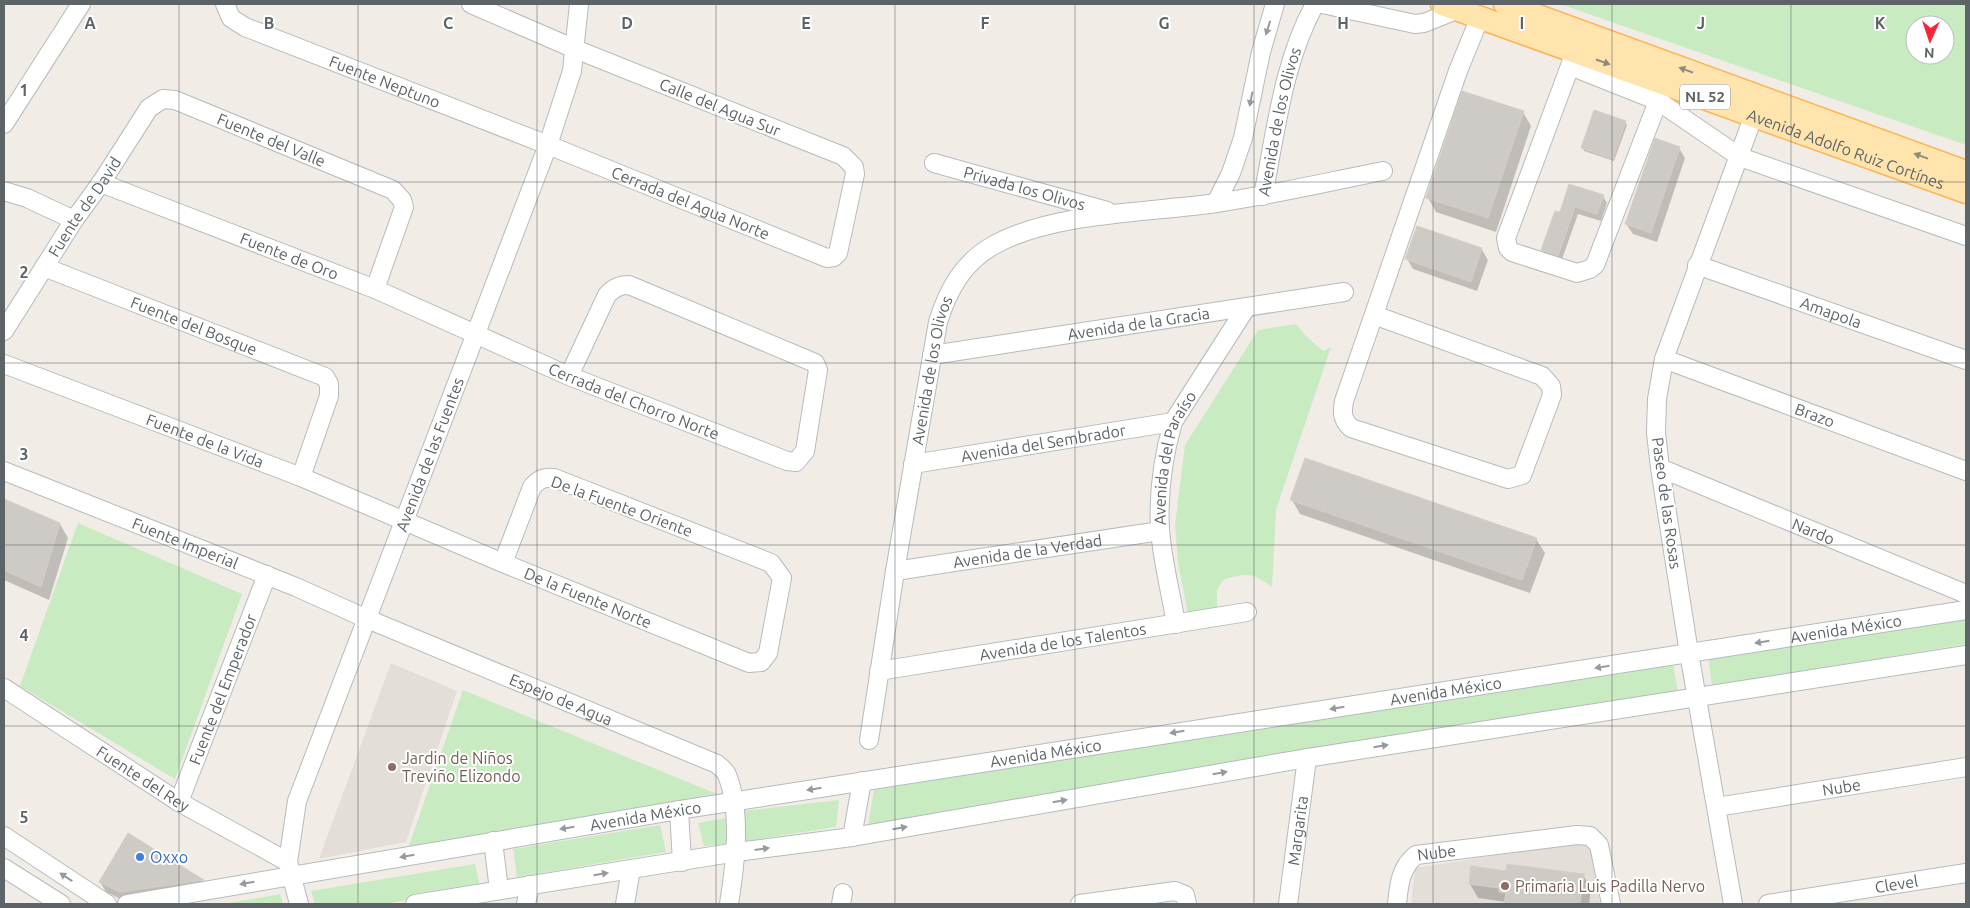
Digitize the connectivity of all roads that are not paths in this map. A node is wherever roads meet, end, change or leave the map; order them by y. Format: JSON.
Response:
{"nodes":[{"id":1,"x":81,"y":4,"type":"edge"},
{"id":2,"x":471,"y":4,"type":"edge"},
{"id":3,"x":578,"y":4,"type":"edge"},
{"id":4,"x":1275,"y":4,"type":"edge"},
{"id":5,"x":1315,"y":4,"type":"edge"},
{"id":6,"x":1322,"y":4,"type":"edge"},
{"id":7,"x":1506,"y":4,"type":"edge"},
{"id":8,"x":1450,"y":7,"type":"edge"},
{"id":9,"x":226,"y":8,"type":"edge"},
{"id":10,"x":1480,"y":17,"type":"junction"},
{"id":11,"x":575,"y":49,"type":"junction"},
{"id":12,"x":1572,"y":59,"type":"junction"},
{"id":13,"x":1662,"y":92,"type":"junction"},
{"id":14,"x":1757,"y":106,"type":"junction"},
{"id":15,"x":149,"y":108,"type":"joint"},
{"id":16,"x":4,"y":124,"type":"edge"},
{"id":17,"x":548,"y":145,"type":"junction"},
{"id":18,"x":1740,"y":158,"type":"junction"},
{"id":19,"x":934,"y":163,"type":"dead end"},
{"id":20,"x":1383,"y":171,"type":"dead end"},
{"id":21,"x":1966,"y":172,"type":"edge"},
{"id":22,"x":101,"y":183,"type":"junction"},
{"id":23,"x":4,"y":191,"type":"edge"},
{"id":24,"x":1966,"y":192,"type":"edge"},
{"id":25,"x":1263,"y":196,"type":"junction"},
{"id":26,"x":1216,"y":203,"type":"junction"},
{"id":27,"x":1115,"y":214,"type":"junction"},
{"id":28,"x":74,"y":220,"type":"junction"},
{"id":29,"x":1966,"y":236,"type":"edge"},
{"id":30,"x":834,"y":257,"type":"joint"},
{"id":31,"x":1698,"y":265,"type":"junction"},
{"id":32,"x":44,"y":267,"type":"junction"},
{"id":33,"x":375,"y":289,"type":"junction"},
{"id":34,"x":1344,"y":292,"type":"dead end"},
{"id":35,"x":1246,"y":308,"type":"junction"},
{"id":36,"x":1374,"y":315,"type":"junction"},
{"id":37,"x":4,"y":331,"type":"edge"},
{"id":38,"x":475,"y":336,"type":"junction"},
{"id":39,"x":932,"y":355,"type":"junction"},
{"id":40,"x":1664,"y":359,"type":"junction"},
{"id":41,"x":1966,"y":360,"type":"edge"},
{"id":42,"x":4,"y":364,"type":"edge"},
{"id":43,"x":569,"y":376,"type":"junction"},
{"id":44,"x":1173,"y":422,"type":"junction"},
{"id":45,"x":913,"y":464,"type":"junction"},
{"id":46,"x":1660,"y":468,"type":"junction"},
{"id":47,"x":4,"y":471,"type":"edge"},
{"id":48,"x":1966,"y":471,"type":"edge"},
{"id":49,"x":301,"y":477,"type":"junction"},
{"id":50,"x":405,"y":520,"type":"junction"},
{"id":51,"x":1160,"y":531,"type":"junction"},
{"id":52,"x":503,"y":563,"type":"junction"},
{"id":53,"x":895,"y":571,"type":"junction"},
{"id":54,"x":267,"y":575,"type":"junction"},
{"id":55,"x":1966,"y":594,"type":"edge"},
{"id":56,"x":1966,"y":610,"type":"edge"},
{"id":57,"x":1247,"y":612,"type":"dead end"},
{"id":58,"x":365,"y":618,"type":"junction"},
{"id":59,"x":1176,"y":624,"type":"junction"},
{"id":60,"x":1689,"y":653,"type":"junction"},
{"id":61,"x":768,"y":654,"type":"joint"},
{"id":62,"x":1966,"y":655,"type":"edge"},
{"id":63,"x":879,"y":671,"type":"junction"},
{"id":64,"x":4,"y":688,"type":"edge"},
{"id":65,"x":1696,"y":696,"type":"junction"},
{"id":66,"x":869,"y":740,"type":"dead end"},
{"id":67,"x":1307,"y":758,"type":"junction"},
{"id":68,"x":1966,"y":767,"type":"edge"},
{"id":69,"x":862,"y":781,"type":"junction"},
{"id":70,"x":179,"y":802,"type":"junction"},
{"id":71,"x":733,"y":802,"type":"junction"},
{"id":72,"x":1717,"y":807,"type":"junction"},
{"id":73,"x":679,"y":810,"type":"junction"},
{"id":74,"x":4,"y":836,"type":"edge"},
{"id":75,"x":852,"y":836,"type":"junction"},
{"id":76,"x":494,"y":841,"type":"junction"},
{"id":77,"x":737,"y":852,"type":"junction"},
{"id":78,"x":682,"y":862,"type":"junction"},
{"id":79,"x":4,"y":868,"type":"edge"},
{"id":80,"x":291,"y":868,"type":"junction"},
{"id":81,"x":631,"y":869,"type":"junction"},
{"id":82,"x":1966,"y":873,"type":"edge"},
{"id":83,"x":530,"y":885,"type":"junction"},
{"id":84,"x":499,"y":890,"type":"junction"},
{"id":85,"x":61,"y":904,"type":"edge"},
{"id":86,"x":107,"y":904,"type":"edge"},
{"id":87,"x":127,"y":904,"type":"edge"},
{"id":88,"x":300,"y":904,"type":"edge"},
{"id":89,"x":415,"y":904,"type":"edge"},
{"id":90,"x":526,"y":904,"type":"edge"},
{"id":91,"x":625,"y":904,"type":"edge"},
{"id":92,"x":729,"y":904,"type":"edge"},
{"id":93,"x":1080,"y":904,"type":"edge"},
{"id":94,"x":1187,"y":904,"type":"edge"},
{"id":95,"x":1288,"y":904,"type":"edge"},
{"id":96,"x":1397,"y":904,"type":"edge"},
{"id":97,"x":1611,"y":904,"type":"edge"},
{"id":98,"x":1733,"y":904,"type":"edge"},
{"id":99,"x":1768,"y":904,"type":"edge"}],
"edges":[{"from":1,"to":16,"type":"street"},
{"from":2,"to":11,"type":"street","name":"Calle del Agua Sur"},
{"from":3,"to":11,"type":"street","name":"Avenida de las Fuentes"},
{"from":4,"to":26,"type":"street","name":"Avenida de los Olivos","one_way":true},
{"from":5,"to":25,"type":"street","name":"Avenida de los Olivos"},
{"from":6,"to":8,"type":"street"},
{"from":14,"to":7,"type":"main road","one_way":true},
{"from":8,"to":10,"type":"main road","name":"Avenida Adolfo Ruiz Cortínes","number":"NL 52"},
{"from":9,"to":17,"type":"street","name":"Fuente Neptuno"},
{"from":10,"to":12,"type":"main road","name":"Avenida Adolfo Ruiz Cortínes","number":"NL 52"},
{"from":10,"to":36,"type":"street"},
{"from":11,"to":17,"type":"street","name":"Avenida de las Fuentes"},
{"from":11,"to":30,"type":"street","name":"Calle del Agua Sur"},
{"from":12,"to":13,"type":"main road","name":"Avenida Adolfo Ruiz Cortínes","number":"NL 52"},
{"from":12,"to":13,"type":"street"},
{"from":13,"to":14,"type":"main road","name":"Avenida Adolfo Ruiz Cortínes","number":"NL 52"},
{"from":13,"to":18,"type":"street"},
{"from":14,"to":18,"type":"street","name":"Paseo de las Rosas"},
{"from":21,"to":14,"type":"main road","one_way":true},
{"from":14,"to":24,"type":"main road","name":"Avenida Adolfo Ruiz Cortínes","number":"NL 52"},
{"from":15,"to":22,"type":"street","name":"Fuente de David"},
{"from":15,"to":33,"type":"street","name":"Fuente del Valle"},
{"from":17,"to":30,"type":"street","name":"Cerrada del Agua Norte"},
{"from":17,"to":38,"type":"street","name":"Avenida de las Fuentes"},
{"from":18,"to":29,"type":"street"},
{"from":18,"to":31,"type":"street","name":"Paseo de las Rosas"},
{"from":19,"to":27,"type":"street","name":"Privada los Olivos"},
{"from":20,"to":25,"type":"street"},
{"from":22,"to":28,"type":"street","name":"Fuente de David"},
{"from":22,"to":33,"type":"street","name":"Fuente de Oro"},
{"from":23,"to":28,"type":"street"},
{"from":25,"to":26,"type":"street","name":"Avenida de los Olivos"},
{"from":26,"to":27,"type":"street","name":"Avenida de los Olivos"},
{"from":27,"to":39,"type":"street","name":"Avenida de los Olivos"},
{"from":28,"to":32,"type":"street","name":"Fuente de David"},
{"from":31,"to":40,"type":"street","name":"Paseo de las Rosas"},
{"from":31,"to":41,"type":"street","name":"Amapola"},
{"from":32,"to":37,"type":"street","name":"Fuente de David"},
{"from":32,"to":49,"type":"street","name":"Fuente del Bosque"},
{"from":33,"to":38,"type":"street","name":"Fuente de Oro"},
{"from":34,"to":35,"type":"street","name":"Avenida de la Gracia"},
{"from":35,"to":39,"type":"street","name":"Avenida de la Gracia"},
{"from":35,"to":44,"type":"street","name":"Avenida del Paraíso"},
{"from":36,"to":36,"type":"street"},
{"from":38,"to":43,"type":"street","name":"Cerrada del Chorro Norte"},
{"from":38,"to":50,"type":"street","name":"Avenida de las Fuentes"},
{"from":39,"to":45,"type":"street","name":"Avenida de los Olivos"},
{"from":40,"to":46,"type":"street","name":"Paseo de las Rosas"},
{"from":40,"to":48,"type":"street","name":"Brazo"},
{"from":42,"to":49,"type":"street","name":"Fuente de la Vida"},
{"from":43,"to":43,"type":"street","name":"Cerrada del Chorro Norte"},
{"from":44,"to":45,"type":"street","name":"Avenida del Sembrador"},
{"from":44,"to":51,"type":"street","name":"Avenida del Paraíso"},
{"from":45,"to":53,"type":"street","name":"Avenida de los Olivos"},
{"from":46,"to":55,"type":"street","name":"Nardo"},
{"from":46,"to":60,"type":"street","name":"Paseo de las Rosas"},
{"from":47,"to":54,"type":"street","name":"Fuente Imperial"},
{"from":49,"to":50,"type":"street","name":"Fuente de la Vida"},
{"from":50,"to":52,"type":"street","name":"De la Fuente Norte"},
{"from":50,"to":58,"type":"street","name":"Avenida de las Fuentes"},
{"from":51,"to":53,"type":"street","name":"Avenida de la Verdad"},
{"from":51,"to":59,"type":"street","name":"Avenida del Paraíso"},
{"from":52,"to":61,"type":"street","name":"De la Fuente Norte"},
{"from":52,"to":61,"type":"street","name":"De la Fuente Oriente"},
{"from":53,"to":63,"type":"street","name":"Avenida de los Olivos"},
{"from":54,"to":58,"type":"street","name":"Fuente Imperial"},
{"from":54,"to":70,"type":"street","name":"Fuente del Emperador"},
{"from":56,"to":60,"type":"street","name":"Avenida México","one_way":true},
{"from":57,"to":59,"type":"street","name":"Avenida de los Talentos"},
{"from":58,"to":71,"type":"street","name":"Espejo de Agua"},
{"from":58,"to":80,"type":"street","name":"Avenida de las Fuentes"},
{"from":59,"to":63,"type":"street","name":"Avenida de los Talentos"},
{"from":60,"to":65,"type":"street","name":"Paseo de las Rosas"},
{"from":60,"to":69,"type":"street","name":"Avenida México","one_way":true},
{"from":62,"to":65,"type":"street"},
{"from":63,"to":66,"type":"street","name":"Avenida de los Olivos"},
{"from":64,"to":70,"type":"street","name":"Fuente del Rey"},
{"from":67,"to":65,"type":"street","one_way":true},
{"from":65,"to":72,"type":"street","name":"Paseo de las Rosas"},
{"from":75,"to":67,"type":"street","one_way":true},
{"from":67,"to":95,"type":"street","name":"Margarita"},
{"from":68,"to":72,"type":"street","name":"Nube"},
{"from":69,"to":71,"type":"street","name":"Avenida México","one_way":true},
{"from":69,"to":75,"type":"street"},
{"from":70,"to":80,"type":"street","name":"Fuente del Rey"},
{"from":71,"to":73,"type":"street","name":"Avenida México"},
{"from":71,"to":77,"type":"street","name":"Espejo de Agua"},
{"from":72,"to":98,"type":"street","name":"Paseo de las Rosas"},
{"from":73,"to":76,"type":"street","name":"Avenida México","one_way":true},
{"from":73,"to":78,"type":"street"},
{"from":86,"to":74,"type":"street","one_way":true},
{"from":77,"to":75,"type":"street","one_way":true},
{"from":76,"to":80,"type":"street","name":"Avenida México","one_way":true},
{"from":76,"to":84,"type":"street"},
{"from":77,"to":78,"type":"street"},
{"from":77,"to":92,"type":"street","name":"Espejo de Agua"},
{"from":78,"to":81,"type":"street"},
{"from":79,"to":85,"type":"street"},
{"from":80,"to":87,"type":"street","name":"Avenida México","one_way":true},
{"from":80,"to":88,"type":"street","name":"Avenida de las Fuentes"},
{"from":83,"to":81,"type":"street","one_way":true},
{"from":81,"to":91,"type":"street"},
{"from":82,"to":99,"type":"street","name":"Clevel"},
{"from":83,"to":84,"type":"street"},
{"from":83,"to":90,"type":"street"},
{"from":84,"to":89,"type":"street"},
{"from":93,"to":94,"type":"street"},
{"from":96,"to":97,"type":"street","name":"Nube"}]}
